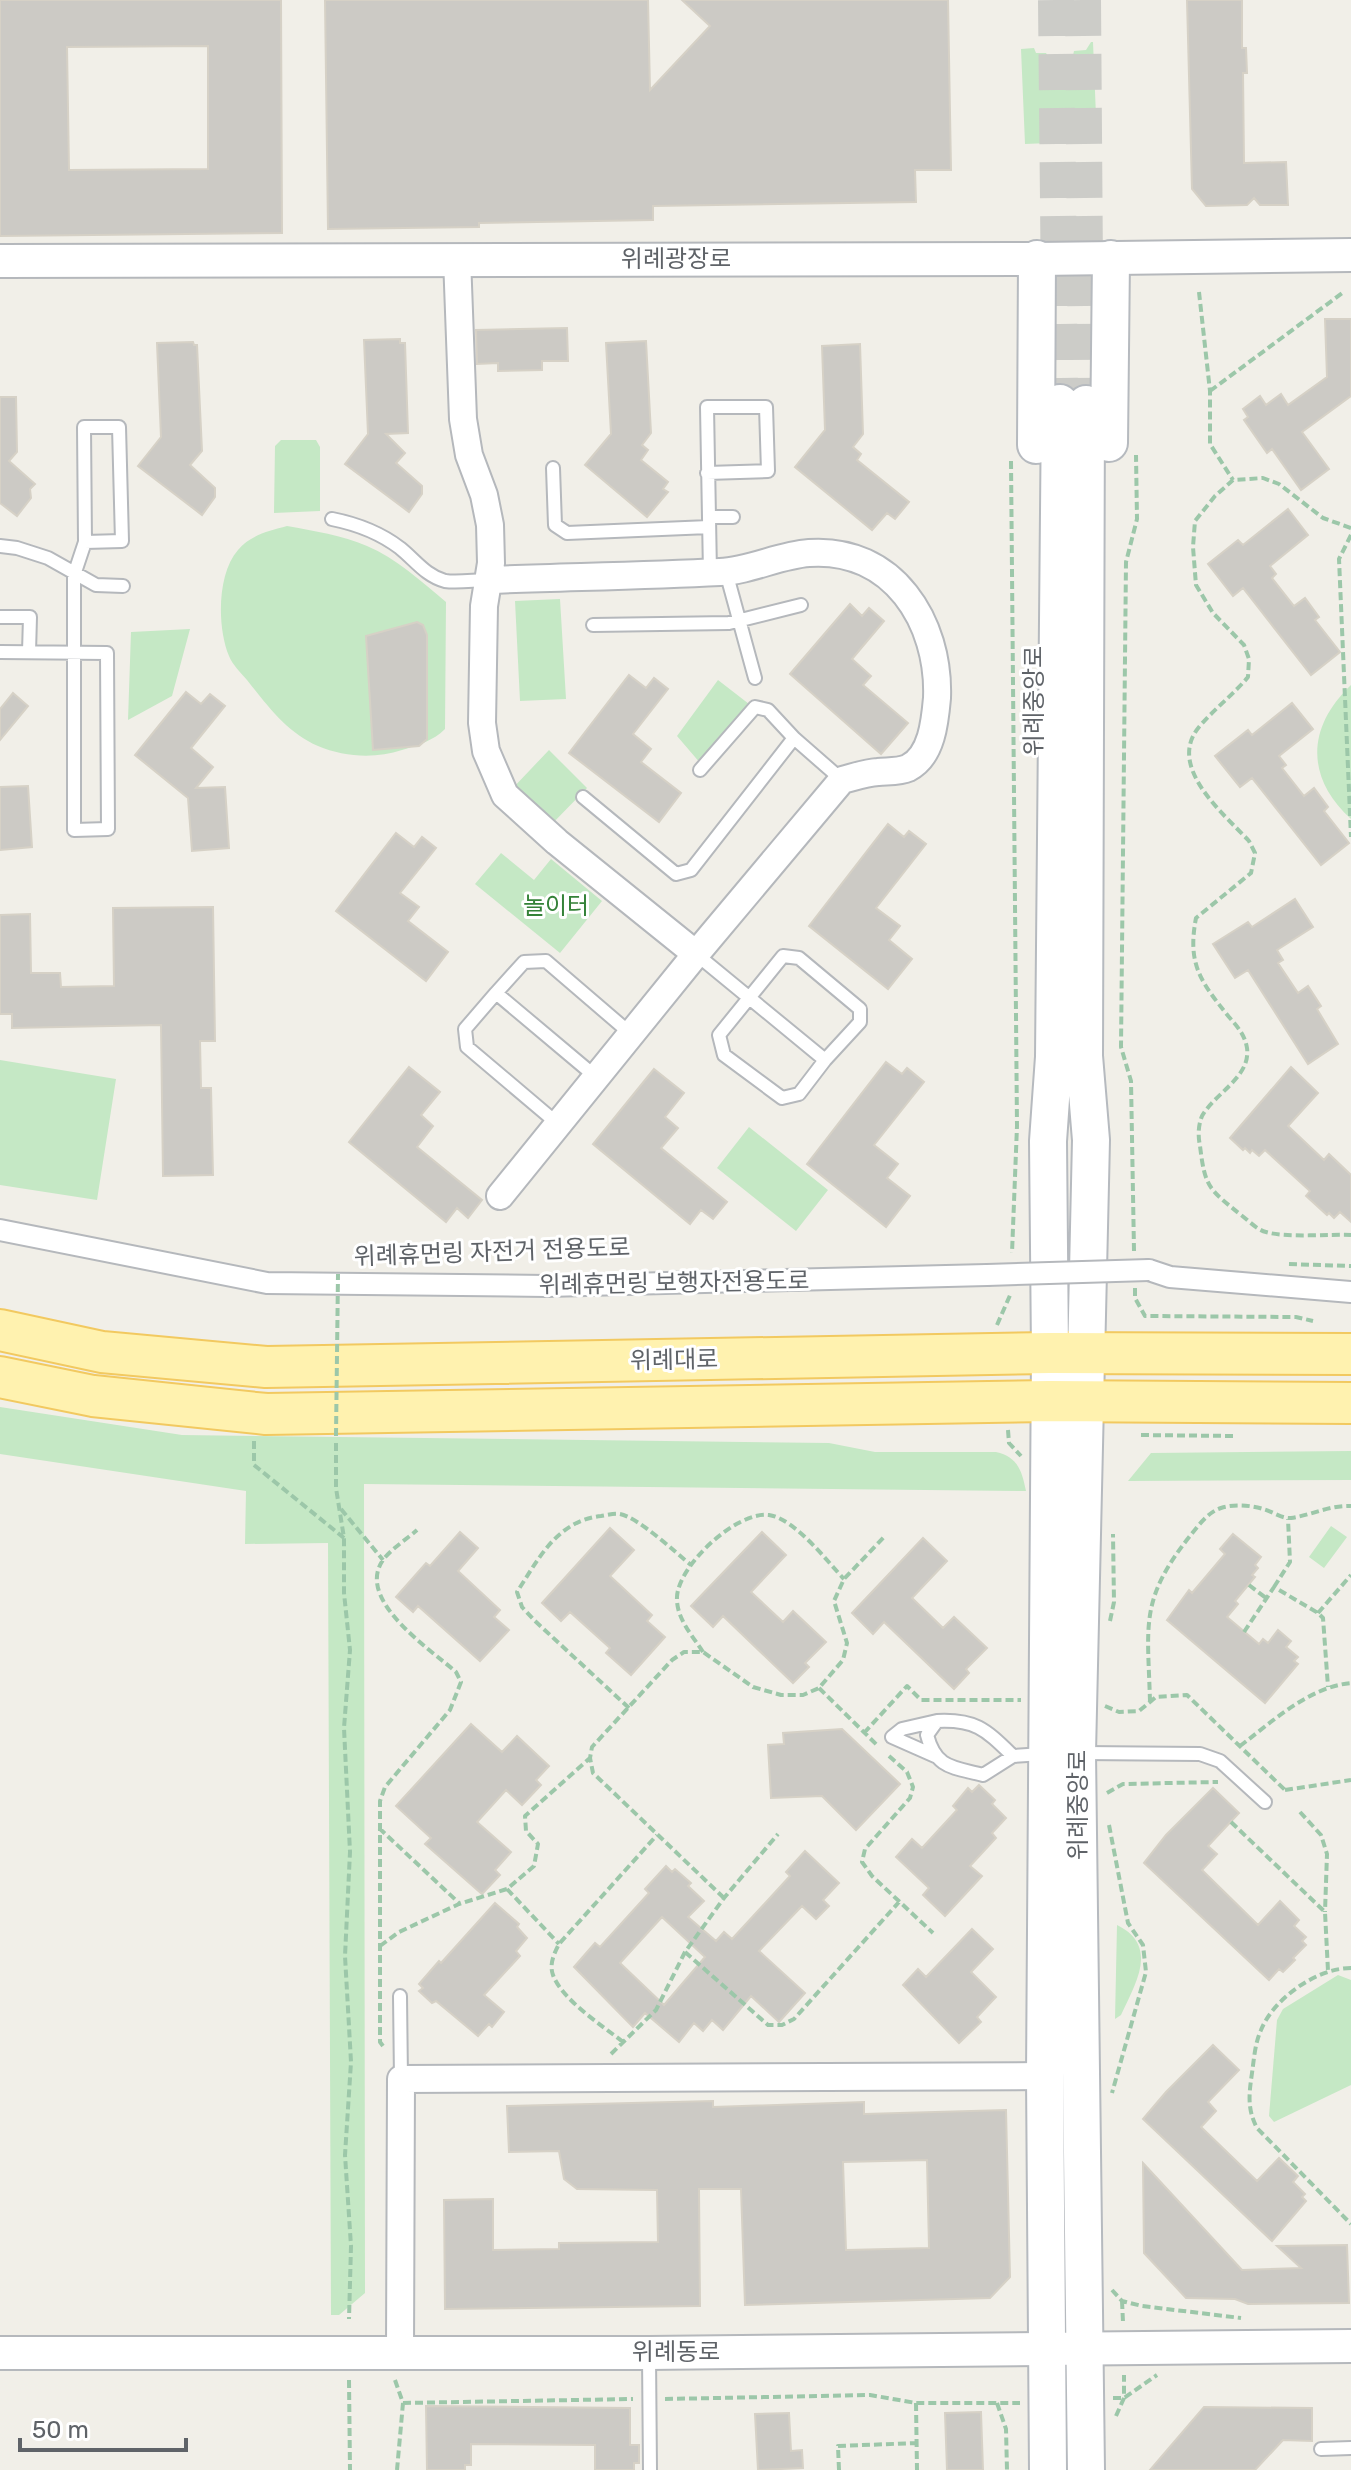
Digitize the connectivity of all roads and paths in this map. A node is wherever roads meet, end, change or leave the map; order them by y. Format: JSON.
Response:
{"nodes":[{"id":1,"x":1351,"y":255,"type":"edge"},
{"id":2,"x":457,"y":258,"type":"junction"},
{"id":3,"x":1037,"y":259,"type":"junction"},
{"id":4,"x":1111,"y":259,"type":"junction"},
{"id":5,"x":0,"y":261,"type":"edge"},
{"id":6,"x":1345,"y":291,"type":"dead end"},
{"id":7,"x":1199,"y":292,"type":"dead end"},
{"id":8,"x":1210,"y":391,"type":"junction"},
{"id":9,"x":1136,"y":442,"type":"dead end"},
{"id":10,"x":553,"y":468,"type":"dead end"},
{"id":11,"x":707,"y":473,"type":"junction"},
{"id":12,"x":1233,"y":480,"type":"junction"},
{"id":13,"x":733,"y":517,"type":"dead end"},
{"id":14,"x":332,"y":519,"type":"dead end"},
{"id":15,"x":709,"y":522,"type":"junction"},
{"id":16,"x":1351,"y":528,"type":"edge"},
{"id":17,"x":1351,"y":535,"type":"edge"},
{"id":18,"x":85,"y":542,"type":"junction"},
{"id":19,"x":0,"y":546,"type":"edge"},
{"id":20,"x":718,"y":572,"type":"junction"},
{"id":21,"x":74,"y":575,"type":"junction"},
{"id":22,"x":489,"y":580,"type":"junction"},
{"id":23,"x":123,"y":586,"type":"dead end"},
{"id":24,"x":801,"y":605,"type":"dead end"},
{"id":25,"x":0,"y":617,"type":"edge"},
{"id":26,"x":739,"y":621,"type":"junction"},
{"id":27,"x":593,"y":625,"type":"dead end"},
{"id":28,"x":0,"y":652,"type":"edge"},
{"id":29,"x":29,"y":652,"type":"junction"},
{"id":30,"x":74,"y":653,"type":"junction"},
{"id":31,"x":1351,"y":669,"type":"edge"},
{"id":32,"x":1344,"y":672,"type":"junction"},
{"id":33,"x":755,"y":678,"type":"dead end"},
{"id":34,"x":794,"y":738,"type":"junction"},
{"id":35,"x":700,"y":770,"type":"dead end"},
{"id":36,"x":842,"y":780,"type":"junction"},
{"id":37,"x":583,"y":797,"type":"dead end"},
{"id":38,"x":1351,"y":834,"type":"edge"},
{"id":39,"x":696,"y":954,"type":"junction"},
{"id":40,"x":496,"y":993,"type":"junction"},
{"id":41,"x":749,"y":997,"type":"junction"},
{"id":42,"x":631,"y":1034,"type":"junction"},
{"id":43,"x":825,"y":1060,"type":"junction"},
{"id":44,"x":596,"y":1077,"type":"junction"},
{"id":45,"x":558,"y":1124,"type":"junction"},
{"id":46,"x":1091,"y":1140,"type":"junction"},
{"id":47,"x":1048,"y":1141,"type":"junction"},
{"id":48,"x":500,"y":1196,"type":"dead end"},
{"id":49,"x":0,"y":1230,"type":"edge"},
{"id":50,"x":1351,"y":1235,"type":"edge"},
{"id":51,"x":1134,"y":1252,"type":"dead end"},
{"id":52,"x":1142,"y":1276,"type":"junction"},
{"id":53,"x":338,"y":1279,"type":"junction"},
{"id":54,"x":1351,"y":1292,"type":"edge"},
{"id":55,"x":1323,"y":1323,"type":"dead end"},
{"id":56,"x":0,"y":1330,"type":"edge"},
{"id":57,"x":1067,"y":1353,"type":"junction"},
{"id":58,"x":1351,"y":1354,"type":"edge"},
{"id":59,"x":0,"y":1377,"type":"edge"},
{"id":60,"x":1066,"y":1402,"type":"junction"},
{"id":61,"x":1351,"y":1403,"type":"edge"},
{"id":62,"x":254,"y":1435,"type":"dead end"},
{"id":63,"x":1351,"y":1506,"type":"edge"},
{"id":64,"x":339,"y":1507,"type":"junction"},
{"id":65,"x":1288,"y":1519,"type":"junction"},
{"id":66,"x":417,"y":1530,"type":"dead end"},
{"id":67,"x":885,"y":1536,"type":"dead end"},
{"id":68,"x":344,"y":1538,"type":"junction"},
{"id":69,"x":383,"y":1560,"type":"junction"},
{"id":70,"x":691,"y":1565,"type":"junction"},
{"id":71,"x":1351,"y":1575,"type":"edge"},
{"id":72,"x":844,"y":1579,"type":"junction"},
{"id":73,"x":1249,"y":1585,"type":"dead end"},
{"id":74,"x":1274,"y":1587,"type":"junction"},
{"id":75,"x":1266,"y":1598,"type":"junction"},
{"id":76,"x":1318,"y":1613,"type":"junction"},
{"id":77,"x":1244,"y":1632,"type":"dead end"},
{"id":78,"x":703,"y":1652,"type":"junction"},
{"id":79,"x":1351,"y":1683,"type":"edge"},
{"id":80,"x":1328,"y":1687,"type":"junction"},
{"id":81,"x":819,"y":1688,"type":"junction"},
{"id":82,"x":1047,"y":1699,"type":"junction"},
{"id":83,"x":1150,"y":1702,"type":"junction"},
{"id":84,"x":1106,"y":1706,"type":"dead end"},
{"id":85,"x":629,"y":1708,"type":"junction"},
{"id":86,"x":937,"y":1721,"type":"junction"},
{"id":87,"x":864,"y":1733,"type":"junction"},
{"id":88,"x":1240,"y":1746,"type":"junction"},
{"id":89,"x":1046,"y":1754,"type":"junction"},
{"id":90,"x":935,"y":1756,"type":"junction"},
{"id":91,"x":590,"y":1758,"type":"junction"},
{"id":92,"x":1351,"y":1780,"type":"edge"},
{"id":93,"x":1221,"y":1782,"type":"dead end"},
{"id":94,"x":1107,"y":1793,"type":"dead end"},
{"id":95,"x":1265,"y":1802,"type":"dead end"},
{"id":96,"x":1300,"y":1812,"type":"dead end"},
{"id":97,"x":1107,"y":1816,"type":"dead end"},
{"id":98,"x":1231,"y":1822,"type":"dead end"},
{"id":99,"x":379,"y":1828,"type":"junction"},
{"id":100,"x":778,"y":1834,"type":"dead end"},
{"id":101,"x":657,"y":1835,"type":"junction"},
{"id":102,"x":507,"y":1889,"type":"junction"},
{"id":103,"x":724,"y":1898,"type":"junction"},
{"id":104,"x":899,"y":1902,"type":"junction"},
{"id":105,"x":459,"y":1904,"type":"junction"},
{"id":106,"x":1325,"y":1912,"type":"junction"},
{"id":107,"x":933,"y":1933,"type":"dead end"},
{"id":108,"x":559,"y":1944,"type":"junction"},
{"id":109,"x":380,"y":1946,"type":"junction"},
{"id":110,"x":685,"y":1952,"type":"junction"},
{"id":111,"x":1351,"y":1968,"type":"edge"},
{"id":112,"x":1328,"y":1971,"type":"junction"},
{"id":113,"x":400,"y":1996,"type":"dead end"},
{"id":114,"x":623,"y":2042,"type":"junction"},
{"id":115,"x":1045,"y":2076,"type":"junction"},
{"id":116,"x":589,"y":2077,"type":"junction"},
{"id":117,"x":401,"y":2079,"type":"junction"},
{"id":118,"x":1110,"y":2097,"type":"dead end"},
{"id":119,"x":1351,"y":2224,"type":"edge"},
{"id":120,"x":1122,"y":2301,"type":"dead end"},
{"id":121,"x":349,"y":2319,"type":"dead end"},
{"id":122,"x":1249,"y":2319,"type":"dead end"},
{"id":123,"x":1085,"y":2346,"type":"junction"},
{"id":124,"x":1351,"y":2346,"type":"edge"},
{"id":125,"x":1047,"y":2349,"type":"junction"},
{"id":126,"x":0,"y":2353,"type":"edge"},
{"id":127,"x":649,"y":2353,"type":"junction"},
{"id":128,"x":396,"y":2362,"type":"junction"},
{"id":129,"x":349,"y":2373,"type":"dead end"},
{"id":130,"x":1124,"y":2398,"type":"dead end"},
{"id":131,"x":649,"y":2399,"type":"junction"},
{"id":132,"x":403,"y":2403,"type":"junction"},
{"id":133,"x":916,"y":2403,"type":"junction"},
{"id":134,"x":997,"y":2403,"type":"junction"},
{"id":135,"x":1020,"y":2403,"type":"dead end"},
{"id":136,"x":1116,"y":2428,"type":"dead end"},
{"id":137,"x":917,"y":2443,"type":"junction"},
{"id":138,"x":1351,"y":2448,"type":"edge"},
{"id":139,"x":1321,"y":2449,"type":"dead end"},
{"id":140,"x":350,"y":2470,"type":"edge"},
{"id":141,"x":397,"y":2470,"type":"edge"},
{"id":142,"x":650,"y":2470,"type":"edge"},
{"id":143,"x":839,"y":2470,"type":"edge"},
{"id":144,"x":917,"y":2470,"type":"edge"},
{"id":145,"x":1007,"y":2470,"type":"edge"},
{"id":146,"x":1048,"y":2470,"type":"edge"},
{"id":147,"x":1086,"y":2470,"type":"edge"}],
"edges":[{"from":1,"to":4,"type":"street","name":"위례광장로"},
{"from":2,"to":3,"type":"street","name":"위례광장로"},
{"from":2,"to":5,"type":"street","name":"위례광장로"},
{"from":2,"to":22,"type":"street"},
{"from":3,"to":4,"type":"street","name":"위례광장로"},
{"from":3,"to":47,"type":"main road","name":"위례중앙로"},
{"from":4,"to":46,"type":"main road","name":"위례중앙로"},
{"from":6,"to":8,"type":"path"},
{"from":7,"to":8,"type":"path"},
{"from":8,"to":12,"type":"path"},
{"from":9,"to":51,"type":"path"},
{"from":10,"to":15,"type":"lane"},
{"from":11,"to":11,"type":"lane"},
{"from":11,"to":15,"type":"lane"},
{"from":12,"to":16,"type":"path"},
{"from":12,"to":50,"type":"path"},
{"from":13,"to":15,"type":"lane"},
{"from":14,"to":22,"type":"lane"},
{"from":15,"to":20,"type":"lane"},
{"from":17,"to":32,"type":"path"},
{"from":18,"to":18,"type":"lane"},
{"from":18,"to":21,"type":"lane"},
{"from":19,"to":21,"type":"lane"},
{"from":20,"to":22,"type":"street"},
{"from":20,"to":26,"type":"lane"},
{"from":20,"to":36,"type":"street"},
{"from":21,"to":23,"type":"lane"},
{"from":21,"to":30,"type":"lane"},
{"from":22,"to":39,"type":"street"},
{"from":24,"to":26,"type":"lane"},
{"from":25,"to":29,"type":"lane"},
{"from":26,"to":27,"type":"lane"},
{"from":26,"to":33,"type":"lane"},
{"from":28,"to":29,"type":"lane"},
{"from":29,"to":30,"type":"lane"},
{"from":30,"to":30,"type":"lane"},
{"from":31,"to":32,"type":"path"},
{"from":32,"to":38,"type":"path"},
{"from":34,"to":35,"type":"lane"},
{"from":34,"to":36,"type":"lane"},
{"from":34,"to":37,"type":"lane"},
{"from":36,"to":39,"type":"street"},
{"from":39,"to":41,"type":"lane"},
{"from":39,"to":42,"type":"street"},
{"from":40,"to":42,"type":"lane"},
{"from":40,"to":44,"type":"lane"},
{"from":40,"to":45,"type":"lane"},
{"from":41,"to":43,"type":"lane"},
{"from":41,"to":43,"type":"lane"},
{"from":41,"to":43,"type":"lane"},
{"from":42,"to":44,"type":"street"},
{"from":44,"to":45,"type":"street"},
{"from":45,"to":48,"type":"street"},
{"from":46,"to":47,"type":"main road","name":"위례중앙로"},
{"from":46,"to":57,"type":"main road","name":"위례중앙로"},
{"from":47,"to":57,"type":"main road","name":"위례중앙로"},
{"from":49,"to":53,"type":"street","name":"위례휴먼링 보행자전용도로"},
{"from":52,"to":53,"type":"street","name":"위례휴먼링 보행자전용도로","bridge":true},
{"from":52,"to":54,"type":"street","name":"위례휴먼링 보행자전용도로"},
{"from":52,"to":55,"type":"path"},
{"from":53,"to":64,"type":"path","bridge":true},
{"from":56,"to":57,"type":"main road","name":"위례대로"},
{"from":57,"to":58,"type":"main road","name":"위례대로"},
{"from":57,"to":60,"type":"main road","name":"위례중앙로"},
{"from":59,"to":60,"type":"main road","name":"위례대로"},
{"from":60,"to":61,"type":"main road","name":"위례대로"},
{"from":60,"to":82,"type":"main road","name":"위례중앙로"},
{"from":60,"to":89,"type":"main road","name":"위례중앙로"},
{"from":62,"to":68,"type":"path"},
{"from":63,"to":65,"type":"path"},
{"from":64,"to":68,"type":"path"},
{"from":64,"to":69,"type":"path"},
{"from":65,"to":74,"type":"path"},
{"from":65,"to":83,"type":"path"},
{"from":66,"to":69,"type":"path"},
{"from":67,"to":72,"type":"path"},
{"from":68,"to":121,"type":"path"},
{"from":69,"to":99,"type":"path"},
{"from":70,"to":72,"type":"path"},
{"from":70,"to":78,"type":"path"},
{"from":70,"to":85,"type":"path"},
{"from":71,"to":76,"type":"path"},
{"from":72,"to":81,"type":"path"},
{"from":73,"to":75,"type":"path"},
{"from":74,"to":75,"type":"path"},
{"from":74,"to":76,"type":"path"},
{"from":75,"to":77,"type":"path"},
{"from":76,"to":80,"type":"path"},
{"from":78,"to":81,"type":"path"},
{"from":78,"to":85,"type":"path"},
{"from":79,"to":80,"type":"path"},
{"from":80,"to":88,"type":"path"},
{"from":81,"to":87,"type":"path"},
{"from":82,"to":87,"type":"path"},
{"from":82,"to":89,"type":"main road","name":"위례중앙로"},
{"from":83,"to":84,"type":"path"},
{"from":83,"to":88,"type":"path"},
{"from":85,"to":91,"type":"path"},
{"from":86,"to":89,"type":"lane"},
{"from":86,"to":90,"type":"lane"},
{"from":86,"to":90,"type":"lane"},
{"from":87,"to":104,"type":"path"},
{"from":88,"to":92,"type":"path"},
{"from":89,"to":90,"type":"lane"},
{"from":89,"to":95,"type":"lane"},
{"from":89,"to":115,"type":"main road","name":"위례중앙로"},
{"from":89,"to":123,"type":"main road","name":"위례중앙로"},
{"from":91,"to":101,"type":"path"},
{"from":91,"to":102,"type":"path"},
{"from":93,"to":94,"type":"path"},
{"from":96,"to":106,"type":"path"},
{"from":97,"to":118,"type":"path"},
{"from":98,"to":106,"type":"path"},
{"from":99,"to":105,"type":"path"},
{"from":99,"to":109,"type":"path"},
{"from":100,"to":103,"type":"path"},
{"from":101,"to":103,"type":"path"},
{"from":101,"to":108,"type":"path"},
{"from":102,"to":105,"type":"path"},
{"from":102,"to":108,"type":"path"},
{"from":103,"to":110,"type":"path"},
{"from":104,"to":107,"type":"path"},
{"from":104,"to":110,"type":"path"},
{"from":105,"to":109,"type":"path"},
{"from":106,"to":112,"type":"path"},
{"from":108,"to":114,"type":"path"},
{"from":109,"to":117,"type":"path"},
{"from":110,"to":114,"type":"path"},
{"from":111,"to":112,"type":"path"},
{"from":112,"to":119,"type":"path"},
{"from":113,"to":117,"type":"lane"},
{"from":114,"to":116,"type":"path"},
{"from":115,"to":116,"type":"street"},
{"from":115,"to":125,"type":"main road","name":"위례중앙로"},
{"from":116,"to":117,"type":"street"},
{"from":117,"to":128,"type":"street"},
{"from":120,"to":122,"type":"path"},
{"from":123,"to":124,"type":"street","name":"위례동로"},
{"from":123,"to":125,"type":"street","name":"위례동로"},
{"from":123,"to":147,"type":"main road","name":"위례중앙로"},
{"from":125,"to":127,"type":"street","name":"위례동로"},
{"from":125,"to":146,"type":"main road","name":"위례중앙로"},
{"from":126,"to":128,"type":"street","name":"위례동로"},
{"from":127,"to":128,"type":"street","name":"위례동로"},
{"from":127,"to":131,"type":"lane"},
{"from":128,"to":132,"type":"path"},
{"from":129,"to":140,"type":"path"},
{"from":130,"to":136,"type":"path"},
{"from":131,"to":132,"type":"path"},
{"from":131,"to":133,"type":"path"},
{"from":131,"to":142,"type":"lane"},
{"from":132,"to":141,"type":"path"},
{"from":133,"to":134,"type":"path"},
{"from":133,"to":137,"type":"path"},
{"from":134,"to":135,"type":"path"},
{"from":134,"to":145,"type":"path"},
{"from":137,"to":143,"type":"path"},
{"from":137,"to":144,"type":"path"},
{"from":138,"to":139,"type":"lane"}]}
